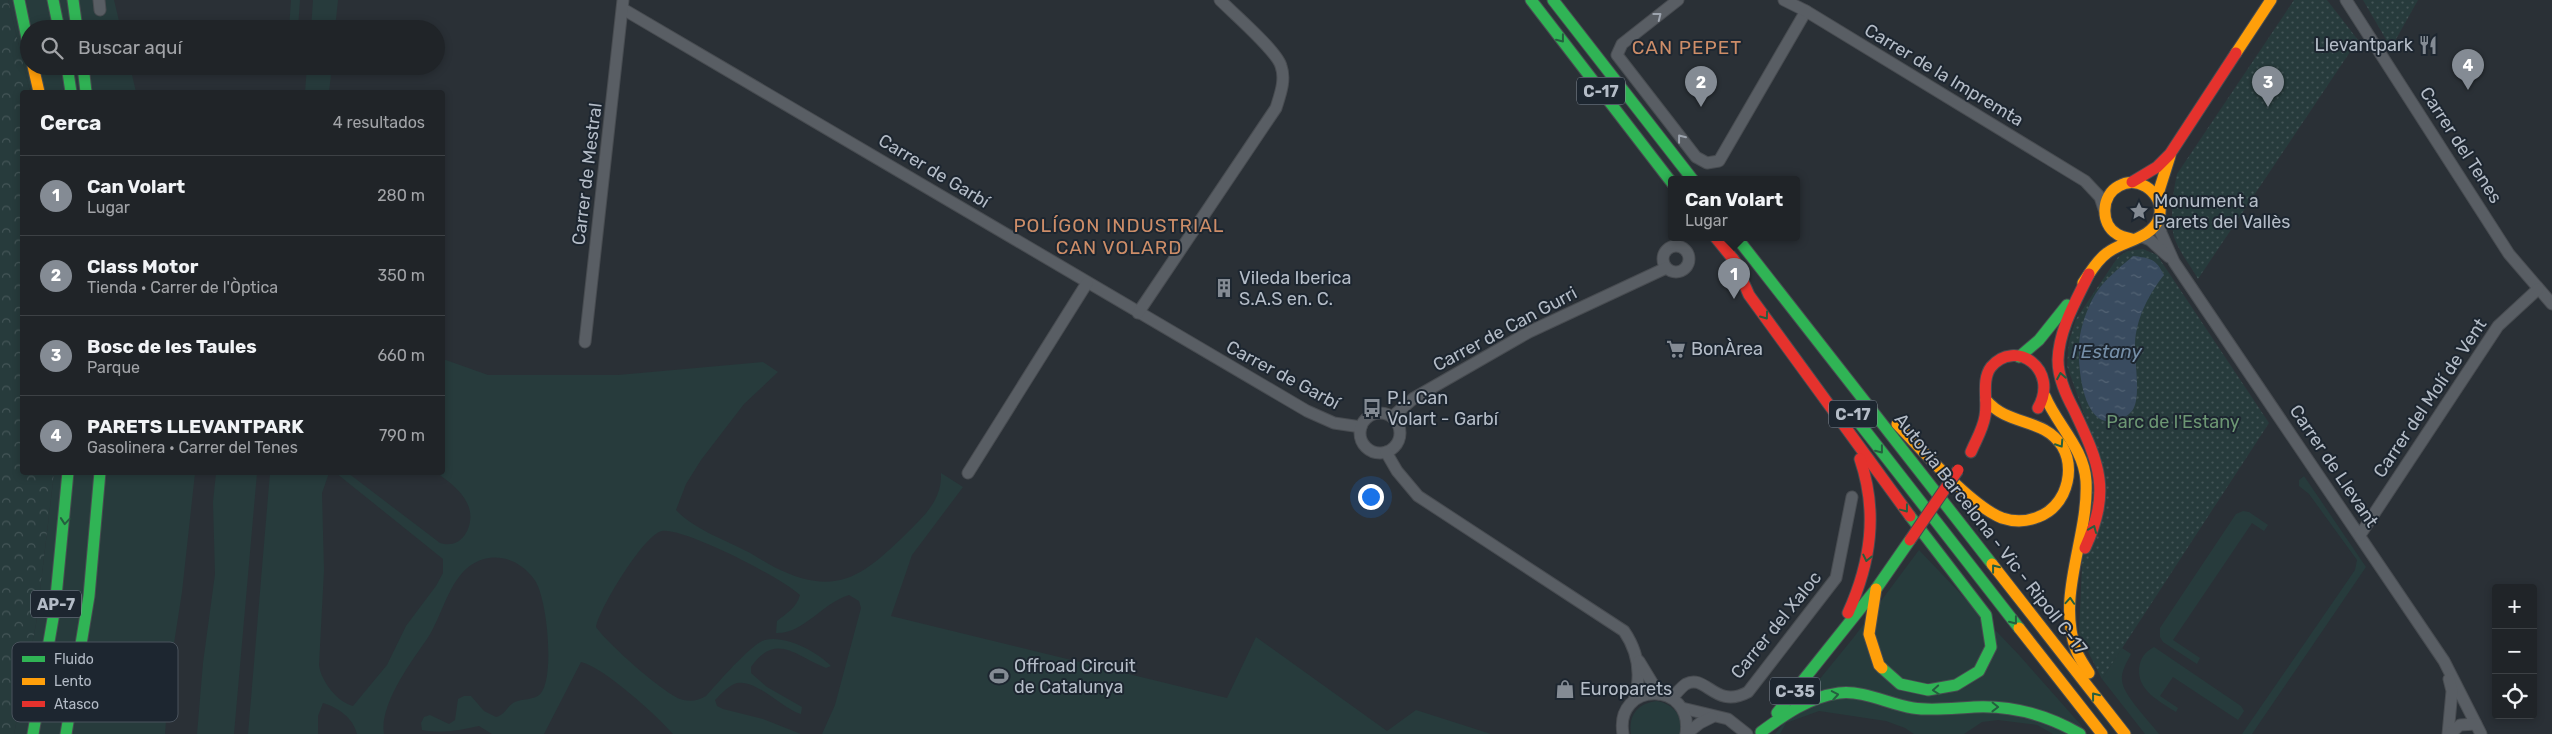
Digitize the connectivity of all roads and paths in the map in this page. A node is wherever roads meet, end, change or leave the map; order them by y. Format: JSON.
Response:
{"nodes":[{"id":1,"x":19,"y":0,"type":"edge"},
{"id":2,"x":53,"y":0,"type":"edge"},
{"id":3,"x":73,"y":0,"type":"edge"},
{"id":4,"x":1220,"y":0,"type":"edge"},
{"id":5,"x":1531,"y":0,"type":"edge"},
{"id":6,"x":1553,"y":0,"type":"edge"},
{"id":7,"x":1678,"y":0,"type":"edge"},
{"id":8,"x":1784,"y":0,"type":"edge"},
{"id":9,"x":2272,"y":0,"type":"edge"},
{"id":10,"x":2346,"y":0,"type":"edge"},
{"id":11,"x":623,"y":5,"type":"edge"},
{"id":12,"x":1806,"y":11,"type":"junction"},
{"id":13,"x":23,"y":20,"type":"edge"},
{"id":14,"x":57,"y":20,"type":"edge"},
{"id":15,"x":76,"y":20,"type":"edge"},
{"id":16,"x":35,"y":75,"type":"edge"},
{"id":17,"x":68,"y":75,"type":"edge"},
{"id":18,"x":84,"y":75,"type":"edge"},
{"id":19,"x":39,"y":90,"type":"edge"},
{"id":20,"x":71,"y":90,"type":"edge"},
{"id":21,"x":86,"y":90,"type":"edge"},
{"id":22,"x":2170,"y":154,"type":"junction"},
{"id":23,"x":1689,"y":176,"type":"edge"},
{"id":24,"x":1668,"y":178,"type":"edge"},
{"id":25,"x":2085,"y":182,"type":"junction"},
{"id":26,"x":2132,"y":182,"type":"junction"},
{"id":27,"x":2118,"y":186,"type":"junction"},
{"id":28,"x":2157,"y":197,"type":"junction"},
{"id":29,"x":2104,"y":209,"type":"junction"},
{"id":30,"x":2159,"y":219,"type":"junction"},
{"id":31,"x":2106,"y":222,"type":"junction"},
{"id":32,"x":2137,"y":238,"type":"junction"},
{"id":33,"x":1719,"y":241,"type":"edge"},
{"id":34,"x":1739,"y":241,"type":"edge"},
{"id":35,"x":1746,"y":250,"type":"junction"},
{"id":36,"x":2100,"y":257,"type":"junction"},
{"id":37,"x":1733,"y":258,"type":"junction"},
{"id":38,"x":2174,"y":262,"type":"junction"},
{"id":39,"x":1666,"y":268,"type":"dead end"},
{"id":40,"x":2089,"y":274,"type":"junction"},
{"id":41,"x":1087,"y":283,"type":"junction"},
{"id":42,"x":2538,"y":289,"type":"junction"},
{"id":43,"x":2552,"y":304,"type":"edge"},
{"id":44,"x":1138,"y":313,"type":"junction"},
{"id":45,"x":2057,"y":321,"type":"junction"},
{"id":46,"x":585,"y":342,"type":"dead end"},
{"id":47,"x":2019,"y":357,"type":"junction"},
{"id":48,"x":1811,"y":360,"type":"dead end"},
{"id":49,"x":2041,"y":370,"type":"junction"},
{"id":50,"x":2045,"y":396,"type":"junction"},
{"id":51,"x":1841,"y":399,"type":"dead end"},
{"id":52,"x":1986,"y":400,"type":"junction"},
{"id":53,"x":1392,"y":417,"type":"junction"},
{"id":54,"x":2015,"y":419,"type":"junction"},
{"id":55,"x":1361,"y":427,"type":"junction"},
{"id":56,"x":1845,"y":427,"type":"junction"},
{"id":57,"x":1386,"y":452,"type":"junction"},
{"id":58,"x":1971,"y":452,"type":"junction"},
{"id":59,"x":968,"y":473,"type":"dead end"},
{"id":60,"x":68,"y":475,"type":"edge"},
{"id":61,"x":100,"y":475,"type":"edge"},
{"id":62,"x":1852,"y":497,"type":"dead end"},
{"id":63,"x":2360,"y":535,"type":"junction"},
{"id":64,"x":2074,"y":574,"type":"junction"},
{"id":65,"x":1876,"y":589,"type":"junction"},
{"id":66,"x":49,"y":642,"type":"edge"},
{"id":67,"x":81,"y":642,"type":"edge"},
{"id":68,"x":1828,"y":651,"type":"junction"},
{"id":69,"x":1636,"y":657,"type":"junction"},
{"id":70,"x":2444,"y":661,"type":"junction"},
{"id":71,"x":1659,"y":694,"type":"junction"},
{"id":72,"x":1672,"y":698,"type":"junction"},
{"id":73,"x":1634,"y":700,"type":"junction"},
{"id":74,"x":1682,"y":708,"type":"junction"},
{"id":75,"x":1712,"y":717,"type":"junction"},
{"id":76,"x":2476,"y":731,"type":"edge"},
{"id":77,"x":1760,"y":733,"type":"edge"},
{"id":78,"x":1622,"y":734,"type":"edge"},
{"id":79,"x":1686,"y":734,"type":"edge"},
{"id":80,"x":1747,"y":734,"type":"edge"},
{"id":81,"x":2080,"y":734,"type":"edge"},
{"id":82,"x":2102,"y":734,"type":"edge"},
{"id":83,"x":2125,"y":734,"type":"edge"},
{"id":84,"x":2137,"y":734,"type":"edge"},
{"id":85,"x":2449,"y":734,"type":"edge"}],
"edges":[{"from":1,"to":13,"type":"main road"},
{"from":2,"to":14,"type":"main road"},
{"from":3,"to":15,"type":"main road"},
{"from":4,"to":44,"type":"street"},
{"from":5,"to":24,"type":"main road","number":"C-17","one_way":true},
{"from":6,"to":23,"type":"main road","number":"C-17"},
{"from":12,"to":7,"type":"street","one_way":true},
{"from":8,"to":12,"type":"street","name":"Carrer de la Impremta"},
{"from":9,"to":22,"type":"main road"},
{"from":10,"to":42,"type":"street","name":"Carrer del Tenes"},
{"from":11,"to":41,"type":"street","name":"Carrer de Garbí"},
{"from":11,"to":46,"type":"street","name":"Carrer de Mestral"},
{"from":12,"to":25,"type":"street","name":"Carrer de la Impremta"},
{"from":16,"to":19,"type":"main road"},
{"from":17,"to":20,"type":"main road"},
{"from":18,"to":21,"type":"main road"},
{"from":22,"to":26,"type":"main road"},
{"from":22,"to":28,"type":"main road"},
{"from":25,"to":27,"type":"street"},
{"from":25,"to":29,"type":"street"},
{"from":26,"to":27,"type":"main road"},
{"from":26,"to":28,"type":"main road"},
{"from":27,"to":29,"type":"main road"},
{"from":28,"to":30,"type":"main road"},
{"from":29,"to":31,"type":"main road"},
{"from":30,"to":32,"type":"main road"},
{"from":30,"to":38,"type":"street","name":"Carrer de Llevant"},
{"from":31,"to":32,"type":"main road"},
{"from":31,"to":36,"type":"main road"},
{"from":32,"to":36,"type":"main road"},
{"from":32,"to":38,"type":"street"},
{"from":33,"to":37,"type":"main road"},
{"from":34,"to":35,"type":"main road","name":"Autovia Barcelona - Vic - Ripoll C-17","number":"C-17"},
{"from":54,"to":35,"type":"main road","one_way":true},
{"from":83,"to":35,"type":"main road","name":"Autovia Barcelona - Vic - Ripoll C-17","number":"C-17","one_way":true},
{"from":36,"to":40,"type":"main road"},
{"from":37,"to":48,"type":"main road"},
{"from":37,"to":56,"type":"main road","one_way":true},
{"from":38,"to":63,"type":"street","name":"Carrer de Llevant"},
{"from":39,"to":53,"type":"street","name":"Carrer de Can Gurri"},
{"from":40,"to":45,"type":"main road"},
{"from":64,"to":40,"type":"main road","one_way":true},
{"from":41,"to":44,"type":"street","name":"Carrer de Garbí"},
{"from":41,"to":59,"type":"street"},
{"from":42,"to":43,"type":"street","name":"Carrer del Tenes"},
{"from":42,"to":63,"type":"street","name":"Carrer del Molí de Vent"},
{"from":44,"to":55,"type":"street","name":"Carrer de Garbí"},
{"from":45,"to":47,"type":"main road"},
{"from":45,"to":49,"type":"main road"},
{"from":47,"to":49,"type":"main road"},
{"from":47,"to":52,"type":"main road","number":"C-35"},
{"from":49,"to":50,"type":"main road"},
{"from":50,"to":54,"type":"main road","number":"C-35"},
{"from":50,"to":64,"type":"main road"},
{"from":51,"to":82,"type":"main road","name":"Autovia Barcelona - Vic - Ripoll C-17","number":"C-17","one_way":true},
{"from":52,"to":54,"type":"main road"},
{"from":52,"to":58,"type":"main road","number":"C-35"},
{"from":53,"to":55,"type":"street"},
{"from":53,"to":57,"type":"street"},
{"from":54,"to":58,"type":"main road","number":"C-35"},
{"from":55,"to":57,"type":"street"},
{"from":56,"to":65,"type":"main road","one_way":true},
{"from":56,"to":68,"type":"main road","one_way":true},
{"from":57,"to":69,"type":"street"},
{"from":58,"to":65,"type":"main road","number":"C-35","bridge":true},
{"from":60,"to":66,"type":"main road","number":"AP-7","one_way":true},
{"from":61,"to":67,"type":"main road","number":"AP-7"},
{"from":62,"to":72,"type":"street","name":"Carrer del Xaloc"},
{"from":63,"to":70,"type":"street","name":"Carrer de Llevant"},
{"from":84,"to":64,"type":"main road","one_way":true},
{"from":65,"to":68,"type":"main road","number":"C-35"},
{"from":68,"to":77,"type":"main road","number":"C-35"},
{"from":69,"to":71,"type":"street"},
{"from":69,"to":73,"type":"street"},
{"from":70,"to":76,"type":"street","name":"Carrer de Llevant"},
{"from":70,"to":85,"type":"street"},
{"from":71,"to":72,"type":"street"},
{"from":71,"to":73,"type":"street"},
{"from":72,"to":74,"type":"street"},
{"from":73,"to":78,"type":"street"},
{"from":74,"to":75,"type":"street"},
{"from":74,"to":79,"type":"street"},
{"from":75,"to":79,"type":"street"},
{"from":75,"to":80,"type":"street"},
{"from":76,"to":85,"type":"street"},
{"from":77,"to":81,"type":"main road","one_way":true}]}
